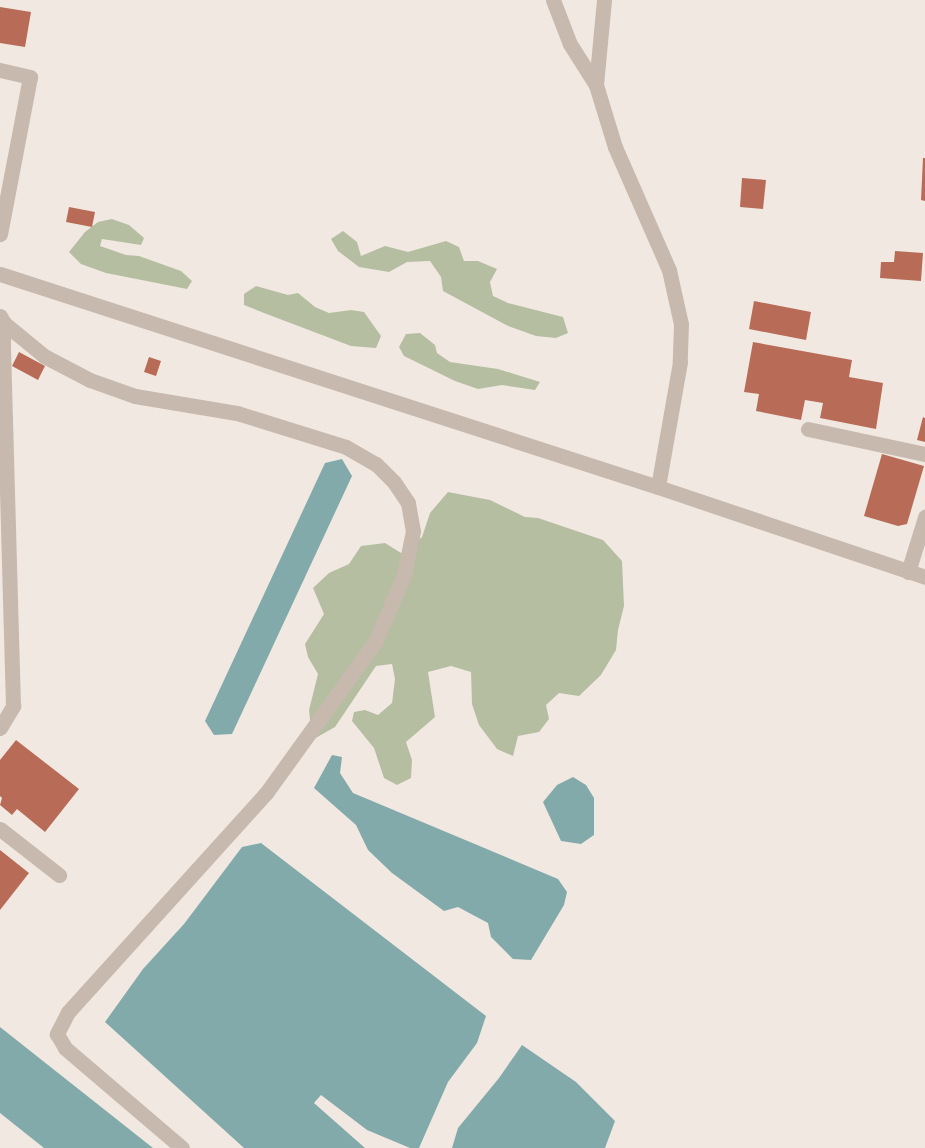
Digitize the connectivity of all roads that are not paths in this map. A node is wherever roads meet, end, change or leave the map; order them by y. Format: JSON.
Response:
{"nodes":[{"id":1,"x":553,"y":0,"type":"edge"},
{"id":2,"x":604,"y":0,"type":"edge"},
{"id":3,"x":0,"y":70,"type":"edge"},
{"id":4,"x":596,"y":86,"type":"junction"},
{"id":5,"x":0,"y":234,"type":"edge"},
{"id":6,"x":0,"y":274,"type":"edge"},
{"id":7,"x":2,"y":320,"type":"edge"},
{"id":8,"x":808,"y":429,"type":"dead end"},
{"id":9,"x":925,"y":454,"type":"edge"},
{"id":10,"x":658,"y":487,"type":"junction"},
{"id":11,"x":925,"y":517,"type":"edge"},
{"id":12,"x":908,"y":572,"type":"junction"},
{"id":13,"x":925,"y":577,"type":"edge"},
{"id":14,"x":0,"y":685,"type":"edge"},
{"id":15,"x":13,"y":694,"type":"junction"},
{"id":16,"x":0,"y":728,"type":"edge"},
{"id":17,"x":0,"y":829,"type":"edge"},
{"id":18,"x":58,"y":875,"type":"dead end"},
{"id":19,"x":182,"y":1148,"type":"edge"}],
"edges":[{"from":1,"to":4,"type":"street"},
{"from":2,"to":4,"type":"street"},
{"from":3,"to":5,"type":"street"},
{"from":4,"to":10,"type":"street"},
{"from":6,"to":10,"type":"street"},
{"from":7,"to":15,"type":"street"},
{"from":7,"to":19,"type":"street"},
{"from":8,"to":9,"type":"street"},
{"from":10,"to":12,"type":"street"},
{"from":11,"to":12,"type":"street"},
{"from":12,"to":13,"type":"street"},
{"from":14,"to":15,"type":"street"},
{"from":15,"to":16,"type":"street"},
{"from":17,"to":18,"type":"street"}]}
